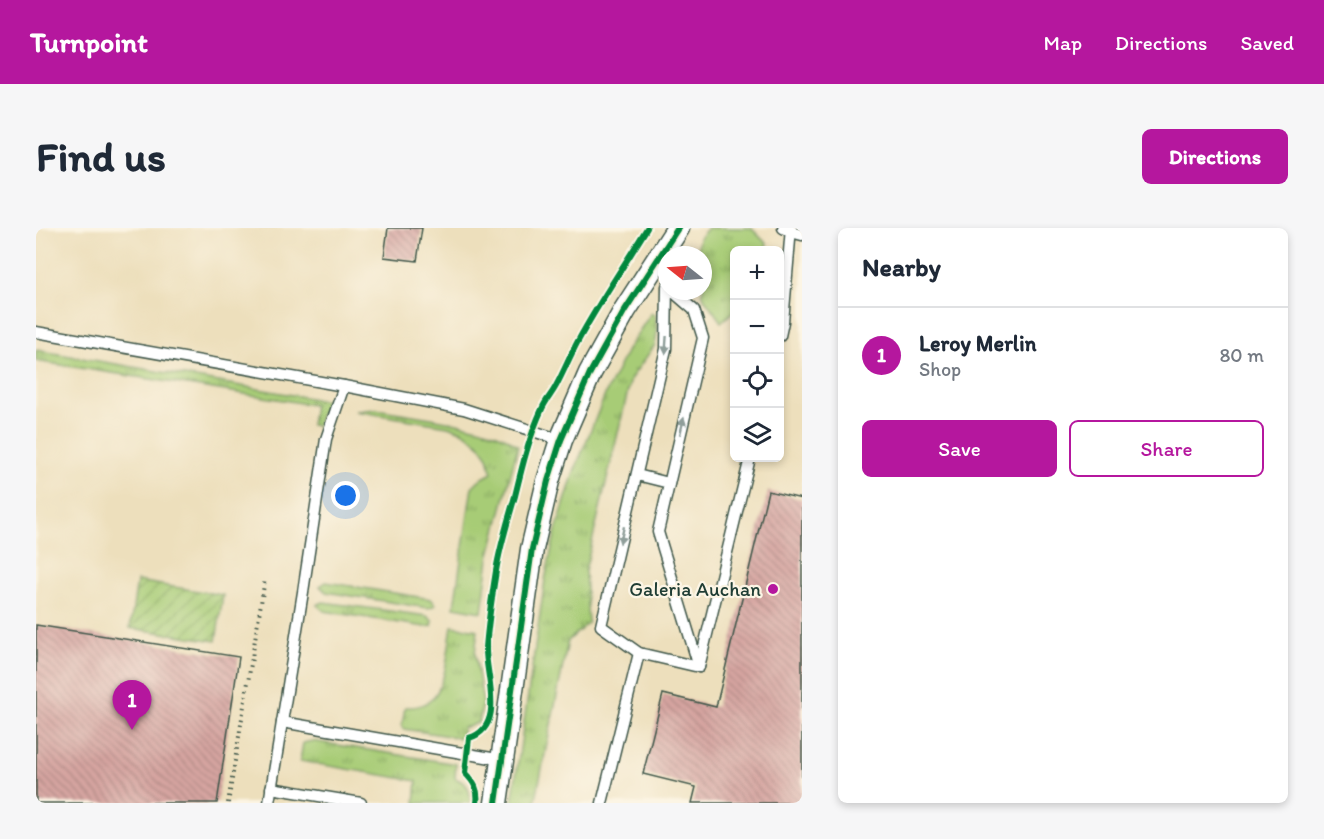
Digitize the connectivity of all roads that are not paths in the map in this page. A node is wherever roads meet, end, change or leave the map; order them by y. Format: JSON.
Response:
{"nodes":[{"id":1,"x":678,"y":228,"type":"edge"},
{"id":2,"x":792,"y":231,"type":"edge"},
{"id":3,"x":672,"y":246,"type":"edge"},
{"id":4,"x":658,"y":281,"type":"edge"},
{"id":5,"x":663,"y":300,"type":"edge"},
{"id":6,"x":682,"y":300,"type":"edge"},
{"id":7,"x":784,"y":312,"type":"edge"},
{"id":8,"x":36,"y":332,"type":"edge"},
{"id":9,"x":344,"y":386,"type":"junction"},
{"id":10,"x":561,"y":440,"type":"junction"},
{"id":11,"x":749,"y":462,"type":"edge"},
{"id":12,"x":637,"y":476,"type":"junction"},
{"id":13,"x":669,"y":483,"type":"junction"},
{"id":14,"x":639,"y":652,"type":"junction"},
{"id":15,"x":699,"y":667,"type":"junction"},
{"id":16,"x":282,"y":722,"type":"junction"},
{"id":17,"x":503,"y":760,"type":"junction"},
{"id":18,"x":271,"y":788,"type":"junction"},
{"id":19,"x":269,"y":803,"type":"edge"},
{"id":20,"x":361,"y":803,"type":"edge"},
{"id":21,"x":496,"y":803,"type":"edge"},
{"id":22,"x":602,"y":803,"type":"edge"}],
"edges":[{"from":1,"to":3,"type":"street"},
{"from":2,"to":7,"type":"lane"},
{"from":4,"to":10,"type":"street"},
{"from":5,"to":12,"type":"lane","one_way":true},
{"from":13,"to":6,"type":"lane","one_way":true},
{"from":8,"to":9,"type":"lane"},
{"from":9,"to":10,"type":"lane"},
{"from":9,"to":16,"type":"lane"},
{"from":10,"to":17,"type":"street"},
{"from":11,"to":15,"type":"lane"},
{"from":12,"to":13,"type":"lane"},
{"from":12,"to":14,"type":"lane","one_way":true},
{"from":13,"to":15,"type":"lane"},
{"from":14,"to":15,"type":"lane"},
{"from":14,"to":22,"type":"lane"},
{"from":16,"to":17,"type":"lane"},
{"from":16,"to":18,"type":"lane"},
{"from":17,"to":21,"type":"street"},
{"from":18,"to":19,"type":"lane"},
{"from":18,"to":20,"type":"lane"}]}
